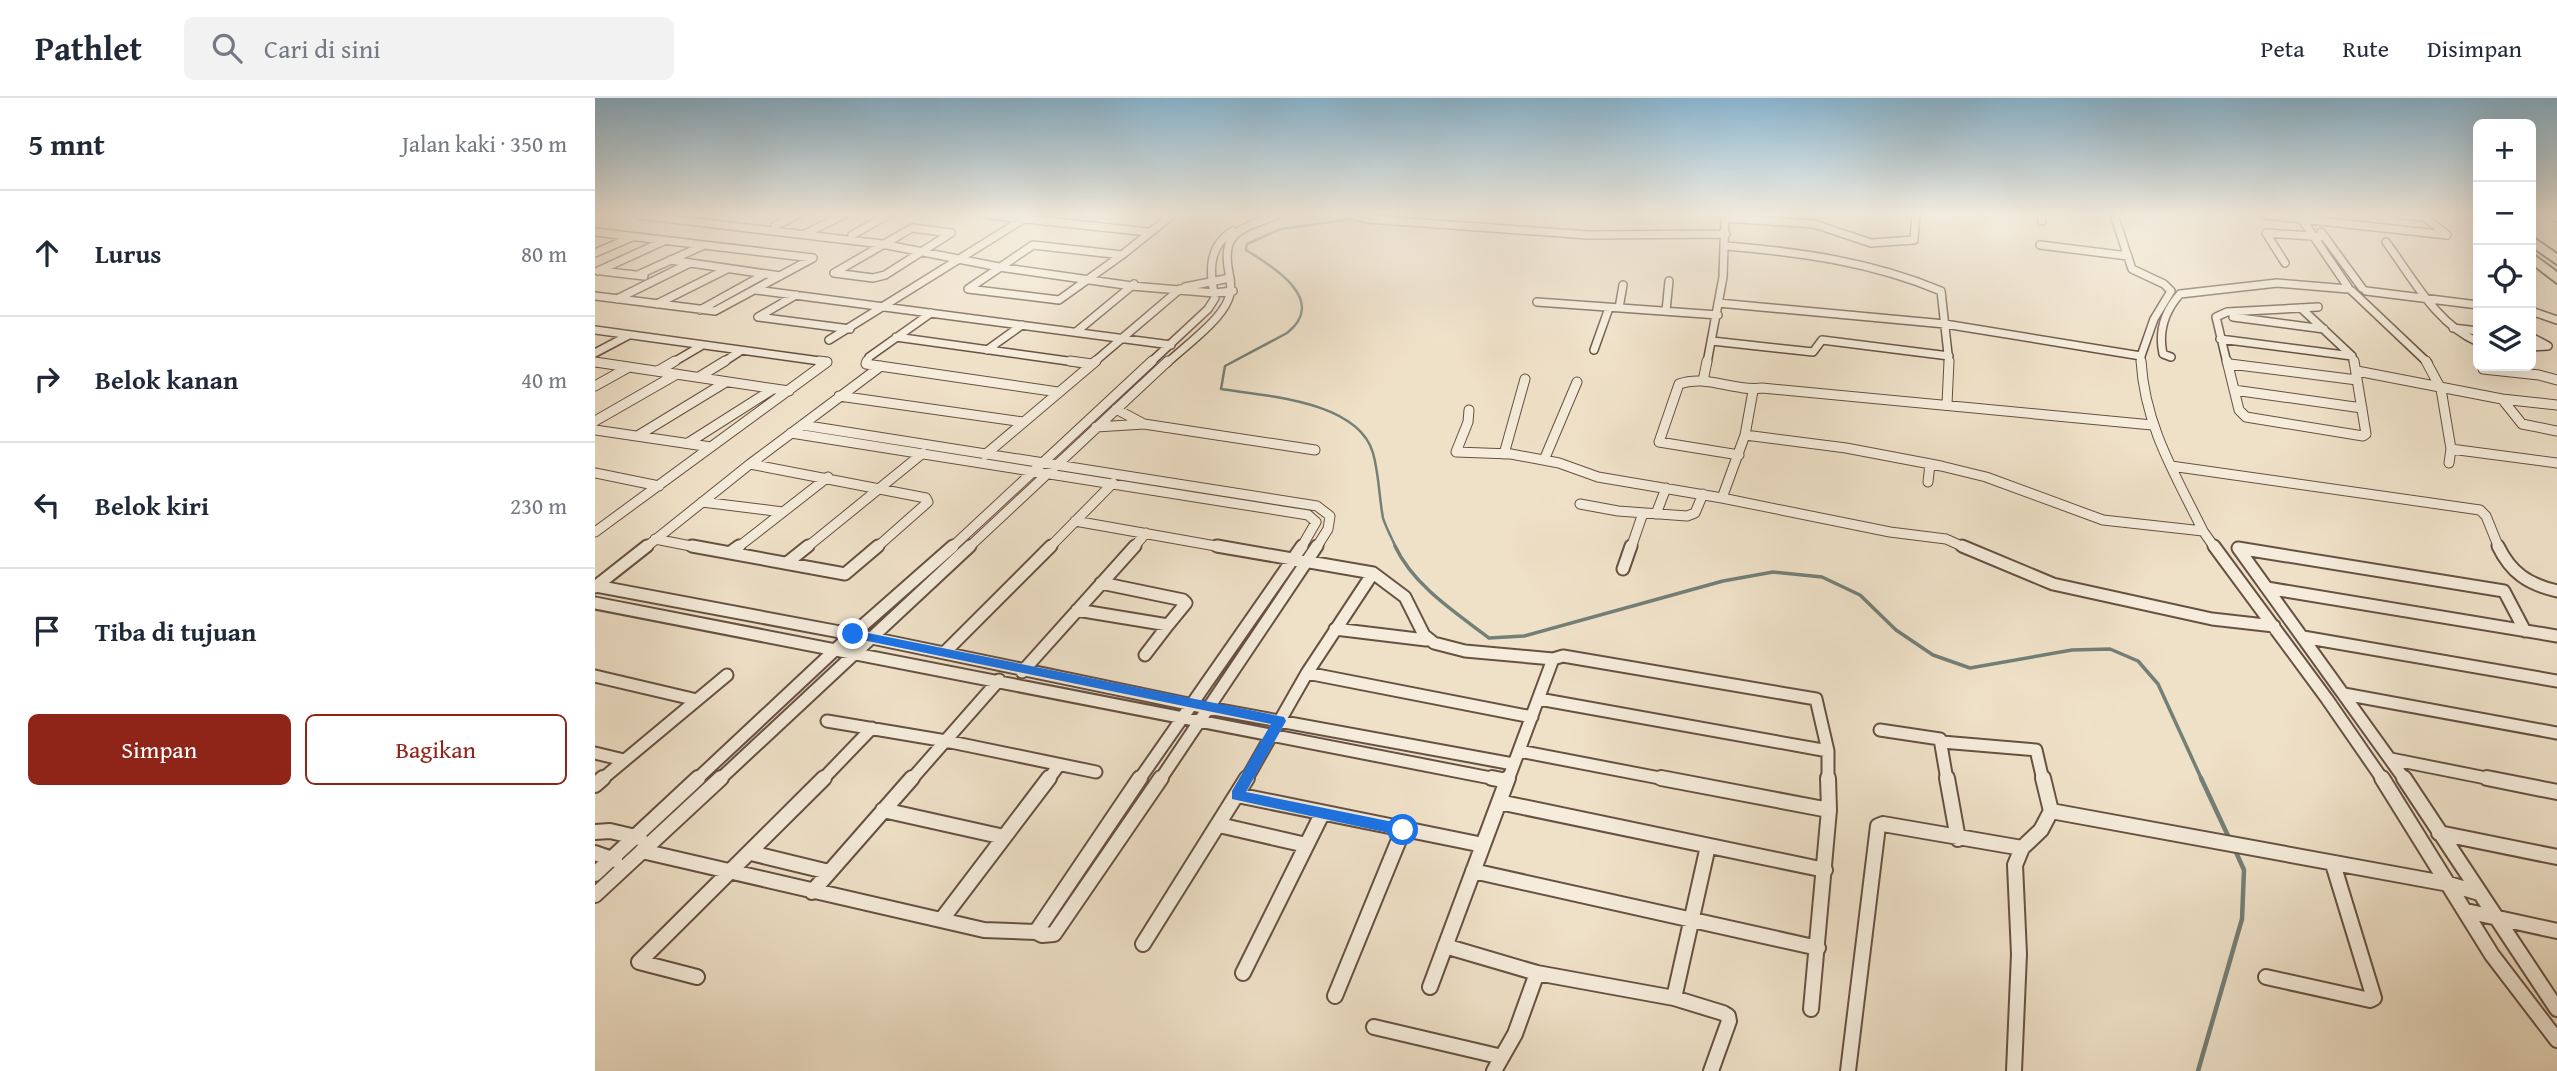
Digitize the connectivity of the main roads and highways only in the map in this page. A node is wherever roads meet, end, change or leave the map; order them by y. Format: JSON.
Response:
{"nodes":[{"id":1,"x":2536,"y":261,"type":"edge"},
{"id":2,"x":2557,"y":279,"type":"edge"}],
"edges":[{"from":1,"to":2,"type":"highway"}]}
